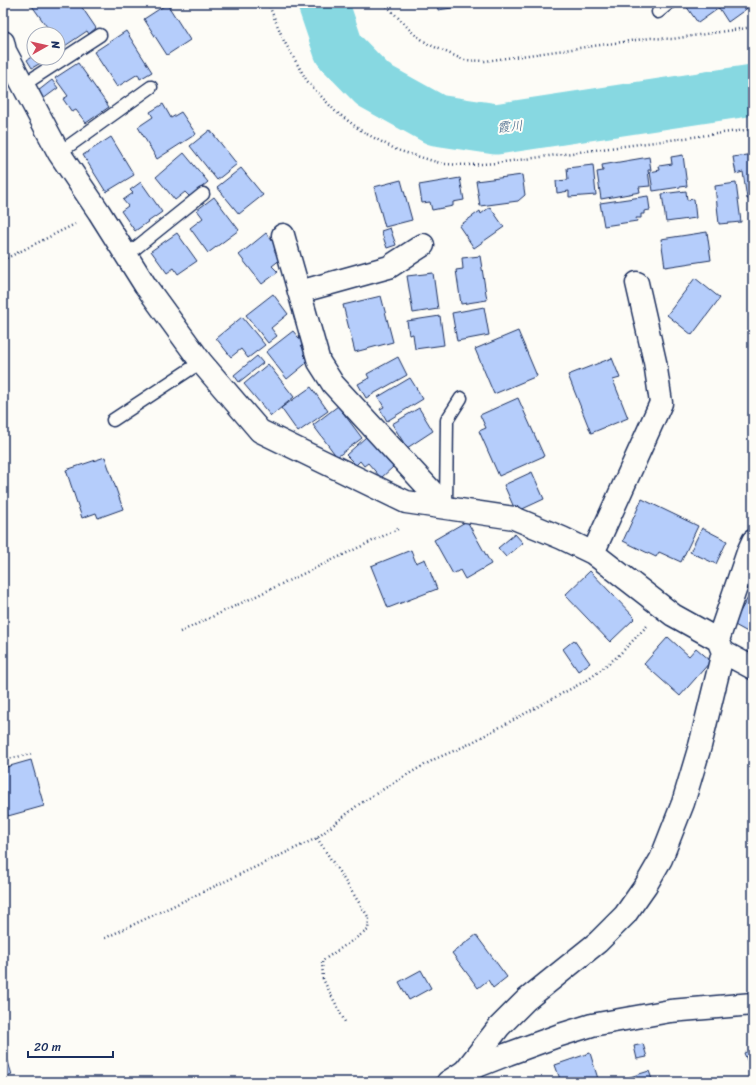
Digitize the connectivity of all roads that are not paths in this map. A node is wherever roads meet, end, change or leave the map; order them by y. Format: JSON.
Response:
{"nodes":[{"id":1,"x":669,"y":3,"type":"edge"},
{"id":2,"x":658,"y":12,"type":"dead end"},
{"id":3,"x":100,"y":35,"type":"dead end"},
{"id":4,"x":3,"y":42,"type":"edge"},
{"id":5,"x":23,"y":85,"type":"junction"},
{"id":6,"x":151,"y":87,"type":"dead end"},
{"id":7,"x":59,"y":153,"type":"junction"},
{"id":8,"x":204,"y":194,"type":"dead end"},
{"id":9,"x":283,"y":235,"type":"dead end"},
{"id":10,"x":424,"y":245,"type":"dead end"},
{"id":11,"x":127,"y":255,"type":"junction"},
{"id":12,"x":637,"y":283,"type":"dead end"},
{"id":13,"x":298,"y":292,"type":"junction"},
{"id":14,"x":201,"y":362,"type":"junction"},
{"id":15,"x":461,"y":398,"type":"dead end"},
{"id":16,"x":113,"y":420,"type":"dead end"},
{"id":17,"x":446,"y":507,"type":"junction"},
{"id":18,"x":753,"y":541,"type":"edge"},
{"id":19,"x":593,"y":554,"type":"junction"},
{"id":20,"x":721,"y":646,"type":"junction"},
{"id":21,"x":753,"y":668,"type":"edge"},
{"id":22,"x":753,"y":1004,"type":"edge"},
{"id":23,"x":457,"y":1077,"type":"edge"}],
"edges":[{"from":1,"to":2,"type":"lane"},
{"from":3,"to":5,"type":"lane"},
{"from":4,"to":5,"type":"street"},
{"from":5,"to":7,"type":"street"},
{"from":6,"to":7,"type":"lane"},
{"from":7,"to":11,"type":"street"},
{"from":8,"to":11,"type":"lane"},
{"from":9,"to":13,"type":"street"},
{"from":10,"to":13,"type":"street"},
{"from":11,"to":14,"type":"street"},
{"from":12,"to":19,"type":"street"},
{"from":13,"to":17,"type":"street"},
{"from":14,"to":16,"type":"lane"},
{"from":14,"to":17,"type":"street"},
{"from":15,"to":17,"type":"lane"},
{"from":17,"to":19,"type":"street"},
{"from":18,"to":20,"type":"street"},
{"from":19,"to":20,"type":"street"},
{"from":20,"to":21,"type":"street"},
{"from":20,"to":23,"type":"street"},
{"from":22,"to":23,"type":"street"}]}
